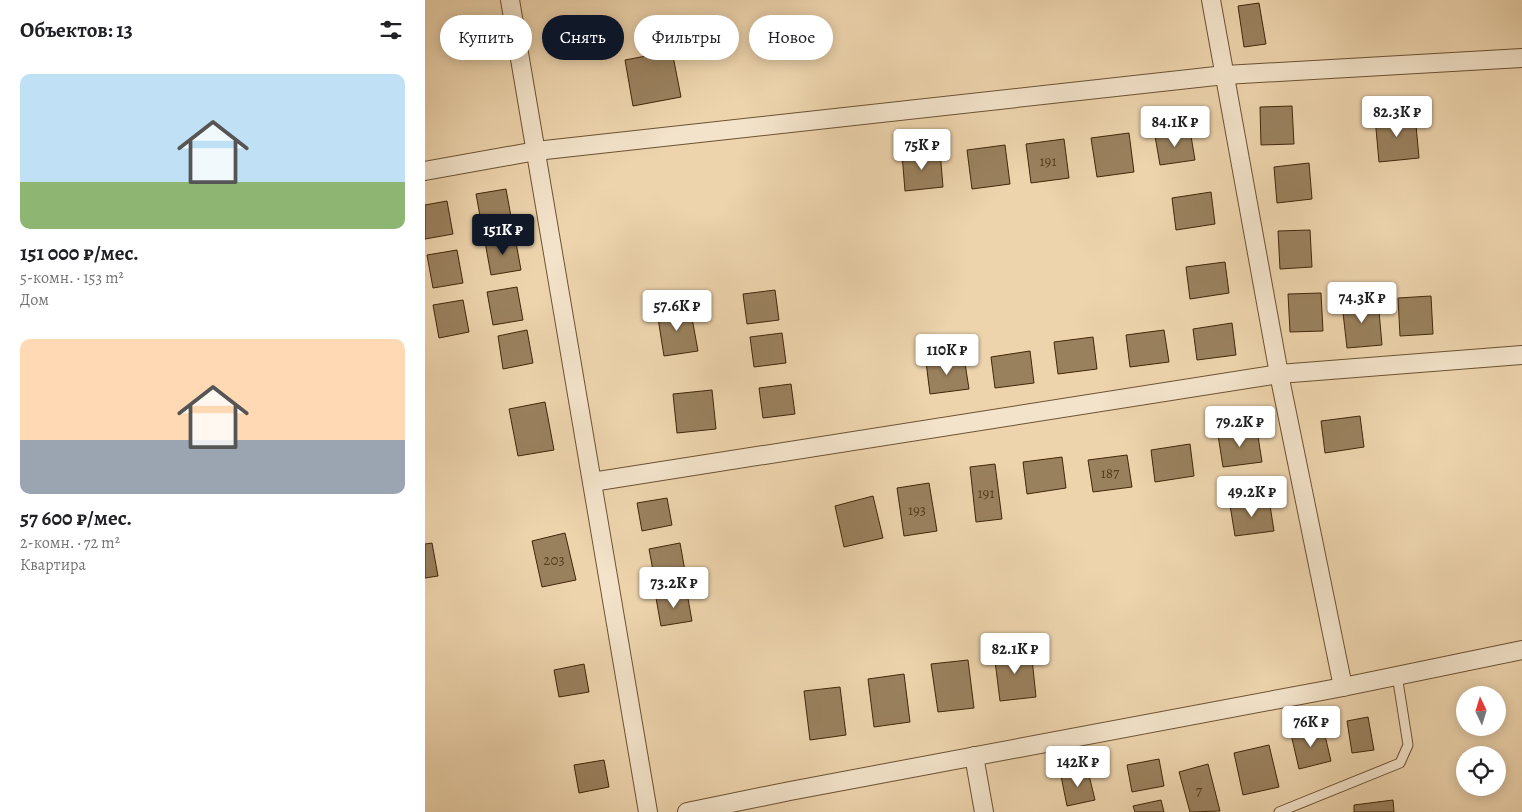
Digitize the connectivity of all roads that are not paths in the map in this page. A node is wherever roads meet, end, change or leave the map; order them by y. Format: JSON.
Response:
{"nodes":[{"id":1,"x":510,"y":0,"type":"edge"},
{"id":2,"x":1211,"y":0,"type":"edge"},
{"id":3,"x":1522,"y":58,"type":"edge"},
{"id":4,"x":1225,"y":75,"type":"junction"},
{"id":5,"x":536,"y":151,"type":"junction"},
{"id":6,"x":425,"y":171,"type":"edge"},
{"id":7,"x":1522,"y":355,"type":"edge"},
{"id":8,"x":1279,"y":374,"type":"junction"},
{"id":9,"x":592,"y":482,"type":"junction"},
{"id":10,"x":1522,"y":650,"type":"edge"},
{"id":11,"x":1397,"y":675,"type":"junction"},
{"id":12,"x":1343,"y":686,"type":"junction"},
{"id":13,"x":974,"y":756,"type":"junction"},
{"id":14,"x":648,"y":812,"type":"edge"},
{"id":15,"x":687,"y":812,"type":"edge"},
{"id":16,"x":984,"y":812,"type":"edge"},
{"id":17,"x":1279,"y":812,"type":"edge"}],
"edges":[{"from":1,"to":5,"type":"street"},
{"from":2,"to":4,"type":"street"},
{"from":3,"to":4,"type":"street"},
{"from":4,"to":5,"type":"street"},
{"from":4,"to":8,"type":"street"},
{"from":5,"to":6,"type":"street"},
{"from":5,"to":9,"type":"street"},
{"from":7,"to":8,"type":"street"},
{"from":8,"to":9,"type":"street"},
{"from":8,"to":12,"type":"street"},
{"from":9,"to":14,"type":"street"},
{"from":10,"to":11,"type":"street"},
{"from":11,"to":12,"type":"street"},
{"from":11,"to":17,"type":"lane"},
{"from":12,"to":13,"type":"street"},
{"from":13,"to":15,"type":"street"},
{"from":13,"to":16,"type":"street"}]}
